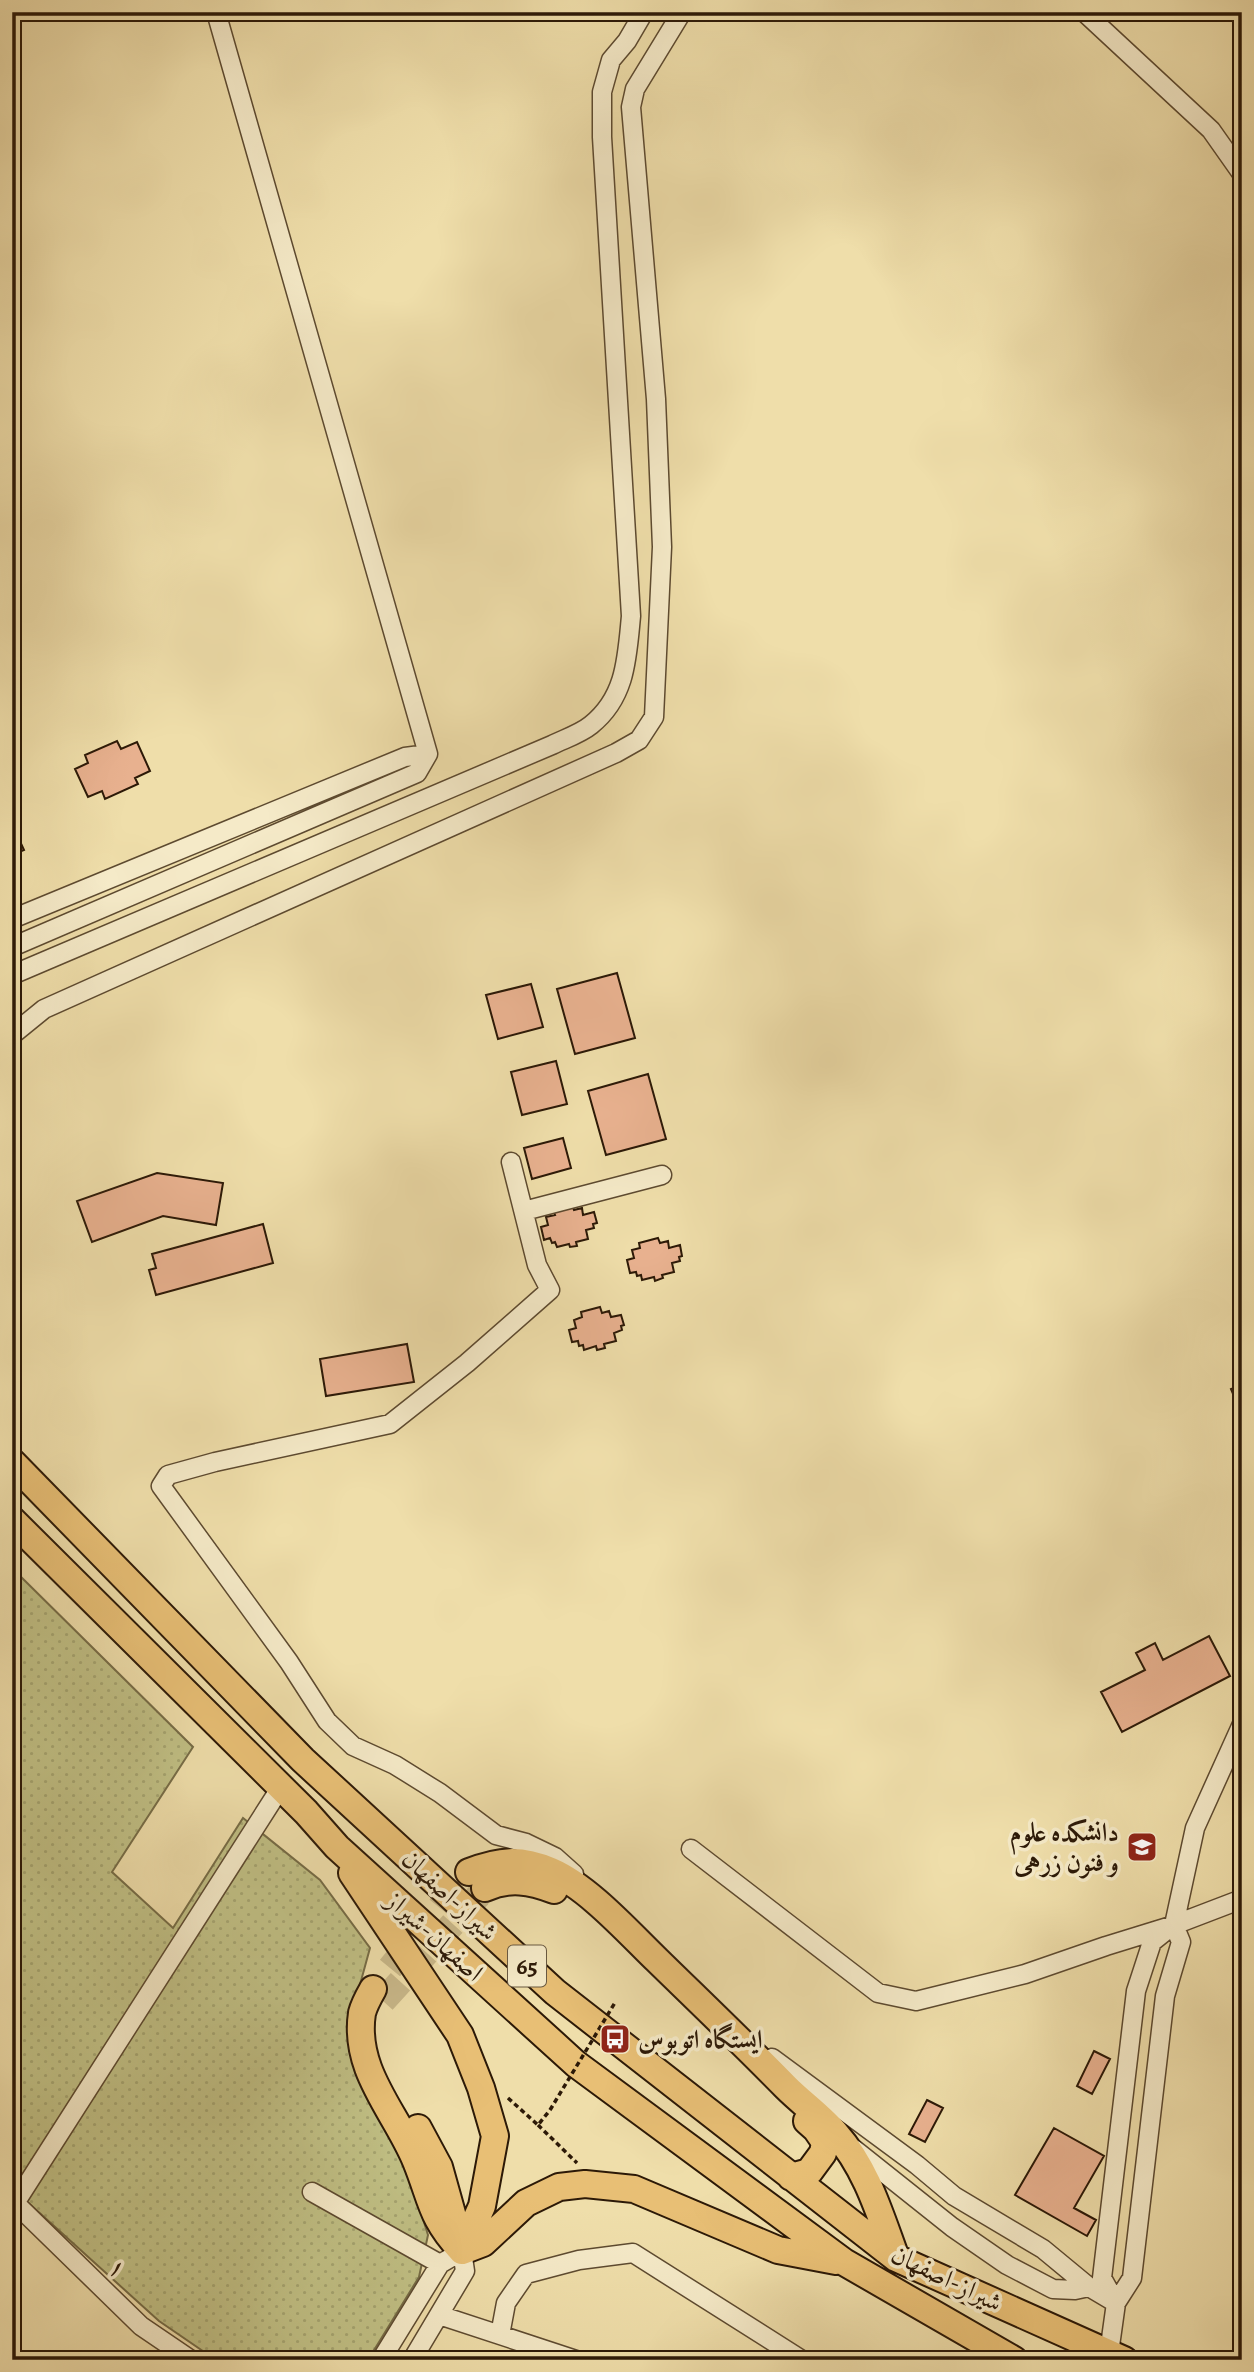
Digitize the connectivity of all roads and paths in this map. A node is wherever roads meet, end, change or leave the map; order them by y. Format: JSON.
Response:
{"nodes":[{"id":1,"x":216,"y":12,"type":"edge"},
{"id":2,"x":644,"y":12,"type":"edge"},
{"id":3,"x":681,"y":12,"type":"edge"},
{"id":4,"x":1084,"y":12,"type":"edge"},
{"id":5,"x":1242,"y":174,"type":"edge"},
{"id":6,"x":428,"y":754,"type":"junction"},
{"id":7,"x":12,"y":919,"type":"edge"},
{"id":8,"x":12,"y":947,"type":"edge"},
{"id":9,"x":12,"y":975,"type":"edge"},
{"id":10,"x":12,"y":1035,"type":"edge"},
{"id":11,"x":512,"y":1162,"type":"dead end"},
{"id":12,"x":662,"y":1175,"type":"dead end"},
{"id":13,"x":523,"y":1211,"type":"junction"},
{"id":14,"x":12,"y":1462,"type":"edge"},
{"id":15,"x":12,"y":1520,"type":"edge"},
{"id":16,"x":1242,"y":1724,"type":"edge"},
{"id":17,"x":281,"y":1787,"type":"junction"},
{"id":18,"x":337,"y":1847,"type":"junction"},
{"id":19,"x":691,"y":1849,"type":"dead end"},
{"id":20,"x":1242,"y":1899,"type":"edge"},
{"id":21,"x":1174,"y":1925,"type":"junction"},
{"id":22,"x":378,"y":1995,"type":"tunnel mouth"},
{"id":23,"x":616,"y":2001,"type":"dead end"},
{"id":24,"x":481,"y":2088,"type":"junction"},
{"id":25,"x":538,"y":2125,"type":"junction"},
{"id":26,"x":836,"y":2134,"type":"junction"},
{"id":27,"x":791,"y":2177,"type":"junction"},
{"id":28,"x":585,"y":2184,"type":"junction"},
{"id":29,"x":312,"y":2192,"type":"dead end"},
{"id":30,"x":14,"y":2206,"type":"edge"},
{"id":31,"x":451,"y":2257,"type":"junction"},
{"id":32,"x":896,"y":2258,"type":"junction"},
{"id":33,"x":844,"y":2262,"type":"junction"},
{"id":34,"x":1089,"y":2287,"type":"junction"},
{"id":35,"x":1116,"y":2303,"type":"junction"},
{"id":36,"x":439,"y":2315,"type":"junction"},
{"id":37,"x":500,"y":2335,"type":"junction"},
{"id":38,"x":1117,"y":2356,"type":"edge"},
{"id":39,"x":191,"y":2360,"type":"edge"},
{"id":40,"x":381,"y":2360,"type":"edge"},
{"id":41,"x":412,"y":2360,"type":"edge"},
{"id":42,"x":576,"y":2360,"type":"edge"},
{"id":43,"x":802,"y":2360,"type":"edge"},
{"id":44,"x":1014,"y":2360,"type":"edge"}],
"edges":[{"from":1,"to":6,"type":"street"},
{"from":2,"to":9,"type":"street"},
{"from":3,"to":10,"type":"street"},
{"from":4,"to":5,"type":"street"},
{"from":6,"to":7,"type":"street"},
{"from":6,"to":8,"type":"street"},
{"from":11,"to":13,"type":"street"},
{"from":12,"to":13,"type":"street"},
{"from":13,"to":34,"type":"street"},
{"from":14,"to":27,"type":"highway","name":"شیراز-اصفهان","number":"65"},
{"from":15,"to":17,"type":"highway","name":"اصفهان-شیراز","number":"65"},
{"from":16,"to":21,"type":"street"},
{"from":17,"to":18,"type":"highway","name":"اصفهان-شیراز","number":"65"},
{"from":17,"to":30,"type":"street"},
{"from":18,"to":24,"type":"highway"},
{"from":18,"to":33,"type":"highway","name":"اصفهان-شیراز","number":"65"},
{"from":19,"to":21,"type":"street"},
{"from":20,"to":21,"type":"street"},
{"from":21,"to":35,"type":"street"},
{"from":21,"to":35,"type":"street"},
{"from":22,"to":31,"type":"highway"},
{"from":23,"to":25,"type":"path","bridge":true},
{"from":24,"to":25,"type":"path"},
{"from":24,"to":31,"type":"highway"},
{"from":25,"to":28,"type":"path"},
{"from":26,"to":27,"type":"highway"},
{"from":26,"to":32,"type":"highway"},
{"from":26,"to":34,"type":"street"},
{"from":27,"to":32,"type":"highway","name":"شیراز-اصفهان","number":"65"},
{"from":28,"to":31,"type":"highway"},
{"from":28,"to":33,"type":"highway"},
{"from":29,"to":31,"type":"street"},
{"from":30,"to":39,"type":"street","name":"۱"},
{"from":31,"to":36,"type":"street"},
{"from":31,"to":40,"type":"street"},
{"from":32,"to":38,"type":"highway","name":"شیراز-اصفهان","number":"65"},
{"from":33,"to":44,"type":"highway","name":"اصفهان-شیراز","number":"65"},
{"from":34,"to":35,"type":"street"},
{"from":35,"to":38,"type":"street"},
{"from":36,"to":37,"type":"street"},
{"from":36,"to":41,"type":"street"},
{"from":37,"to":42,"type":"street"},
{"from":37,"to":43,"type":"street"}]}
